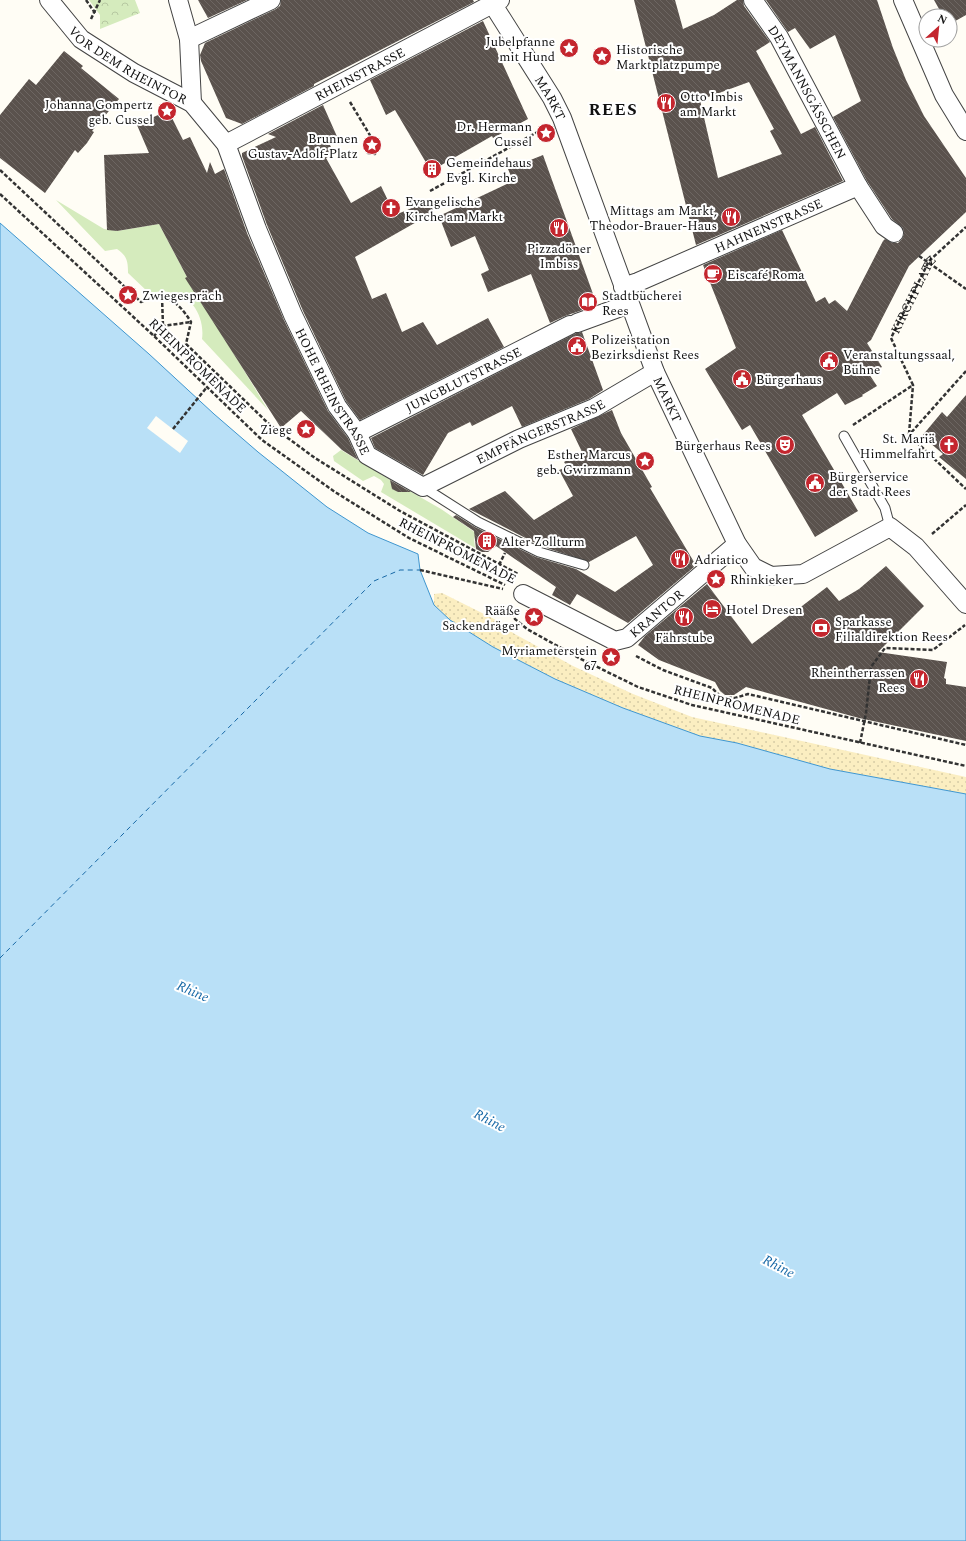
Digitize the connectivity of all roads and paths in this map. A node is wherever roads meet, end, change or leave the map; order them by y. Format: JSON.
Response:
{"nodes":[{"id":1,"x":49,"y":0,"type":"edge"},
{"id":2,"x":86,"y":0,"type":"edge"},
{"id":3,"x":178,"y":0,"type":"edge"},
{"id":4,"x":271,"y":0,"type":"edge"},
{"id":5,"x":754,"y":0,"type":"edge"},
{"id":6,"x":902,"y":0,"type":"edge"},
{"id":7,"x":494,"y":1,"type":"edge"},
{"id":8,"x":95,"y":12,"type":"dead end"},
{"id":9,"x":189,"y":38,"type":"junction"},
{"id":10,"x":340,"y":84,"type":"junction"},
{"id":11,"x":192,"y":103,"type":"junction"},
{"id":12,"x":562,"y":118,"type":"junction"},
{"id":13,"x":966,"y":131,"type":"edge"},
{"id":14,"x":371,"y":137,"type":"junction"},
{"id":15,"x":226,"y":144,"type":"junction"},
{"id":16,"x":0,"y":170,"type":"edge"},
{"id":17,"x":858,"y":186,"type":"junction"},
{"id":18,"x":430,"y":191,"type":"dead end"},
{"id":19,"x":0,"y":194,"type":"edge"},
{"id":20,"x":966,"y":227,"type":"edge"},
{"id":21,"x":894,"y":233,"type":"dead end"},
{"id":22,"x":920,"y":256,"type":"dead end"},
{"id":23,"x":930,"y":262,"type":"junction"},
{"id":24,"x":623,"y":287,"type":"junction"},
{"id":25,"x":966,"y":289,"type":"edge"},
{"id":26,"x":162,"y":297,"type":"junction"},
{"id":27,"x":629,"y":304,"type":"junction"},
{"id":28,"x":191,"y":322,"type":"junction"},
{"id":29,"x":163,"y":326,"type":"junction"},
{"id":30,"x":154,"y":336,"type":"junction"},
{"id":31,"x":966,"y":371,"type":"edge"},
{"id":32,"x":655,"y":372,"type":"junction"},
{"id":33,"x":913,"y":385,"type":"junction"},
{"id":34,"x":207,"y":387,"type":"junction"},
{"id":35,"x":173,"y":429,"type":"dead end"},
{"id":36,"x":357,"y":433,"type":"junction"},
{"id":37,"x":908,"y":435,"type":"junction"},
{"id":38,"x":844,"y":436,"type":"joint"},
{"id":39,"x":423,"y":487,"type":"junction"},
{"id":40,"x":966,"y":490,"type":"edge"},
{"id":41,"x":966,"y":505,"type":"edge"},
{"id":42,"x":890,"y":528,"type":"junction"},
{"id":43,"x":737,"y":544,"type":"junction"},
{"id":44,"x":916,"y":547,"type":"junction"},
{"id":45,"x":507,"y":548,"type":"dead end"},
{"id":46,"x":499,"y":565,"type":"junction"},
{"id":47,"x":584,"y":565,"type":"dead end"},
{"id":48,"x":420,"y":570,"type":"dead end"},
{"id":49,"x":523,"y":594,"type":"junction"},
{"id":50,"x":966,"y":604,"type":"edge"},
{"id":51,"x":966,"y":625,"type":"edge"},
{"id":52,"x":615,"y":641,"type":"junction"},
{"id":53,"x":864,"y":721,"type":"junction"},
{"id":54,"x":860,"y":743,"type":"junction"},
{"id":55,"x":966,"y":746,"type":"edge"},
{"id":56,"x":966,"y":766,"type":"edge"}],
"edges":[{"from":1,"to":11,"type":"street","name":"VOR DEM RHEINTOR"},
{"from":2,"to":8,"type":"path"},
{"from":3,"to":9,"type":"street"},
{"from":4,"to":9,"type":"street"},
{"from":5,"to":17,"type":"street","name":"DEYMANNSGÄSSCHEN"},
{"from":6,"to":13,"type":"street"},
{"from":7,"to":10,"type":"street","name":"RHEINSTRASSE"},
{"from":7,"to":12,"type":"street","name":"MARKT"},
{"from":9,"to":11,"type":"street"},
{"from":10,"to":14,"type":"path"},
{"from":10,"to":15,"type":"street","name":"RHEINSTRASSE"},
{"from":11,"to":15,"type":"street","name":"VOR DEM RHEINTOR"},
{"from":12,"to":18,"type":"path"},
{"from":12,"to":24,"type":"street","name":"MARKT"},
{"from":14,"to":14,"type":"path"},
{"from":15,"to":36,"type":"street","name":"HOHE RHEINSTRASSE"},
{"from":16,"to":26,"type":"path"},
{"from":17,"to":21,"type":"street"},
{"from":17,"to":24,"type":"street","name":"HAHNENSTRASSE"},
{"from":19,"to":30,"type":"path","name":"RHEINPROMENADE"},
{"from":20,"to":23,"type":"path","name":"KIRCHPLATZ"},
{"from":22,"to":23,"type":"path"},
{"from":23,"to":25,"type":"path"},
{"from":23,"to":33,"type":"path","name":"KIRCHPLATZ"},
{"from":24,"to":27,"type":"street","name":"MARKT"},
{"from":26,"to":28,"type":"path"},
{"from":26,"to":29,"type":"path"},
{"from":27,"to":32,"type":"street","name":"MARKT"},
{"from":27,"to":36,"type":"street","name":"JUNGBLUTSTRASSE"},
{"from":28,"to":29,"type":"path"},
{"from":28,"to":46,"type":"path"},
{"from":29,"to":30,"type":"path"},
{"from":30,"to":34,"type":"path","name":"RHEINPROMENADE"},
{"from":31,"to":37,"type":"path"},
{"from":32,"to":39,"type":"street","name":"EMPFÄNGERSTRASSE"},
{"from":32,"to":43,"type":"street","name":"MARKT"},
{"from":33,"to":37,"type":"path"},
{"from":33,"to":38,"type":"path"},
{"from":34,"to":35,"type":"path"},
{"from":34,"to":49,"type":"path","name":"RHEINPROMENADE"},
{"from":36,"to":39,"type":"street","name":"HOHE RHEINSTRASSE"},
{"from":37,"to":40,"type":"path"},
{"from":38,"to":42,"type":"lane"},
{"from":39,"to":47,"type":"lane","name":"HOHE RHEINSTRASSE"},
{"from":41,"to":44,"type":"path"},
{"from":42,"to":43,"type":"street","name":"MARKT"},
{"from":42,"to":44,"type":"street"},
{"from":43,"to":52,"type":"street","name":"KRANTOR"},
{"from":44,"to":50,"type":"street"},
{"from":45,"to":46,"type":"path"},
{"from":46,"to":49,"type":"path"},
{"from":48,"to":49,"type":"path"},
{"from":49,"to":52,"type":"street","name":"KRANTOR"},
{"from":49,"to":54,"type":"path","name":"RHEINPROMENADE"},
{"from":51,"to":53,"type":"path"},
{"from":52,"to":53,"type":"path"},
{"from":53,"to":54,"type":"path"},
{"from":53,"to":55,"type":"path"},
{"from":54,"to":56,"type":"path","name":"RHEINPROMENADE"}]}
